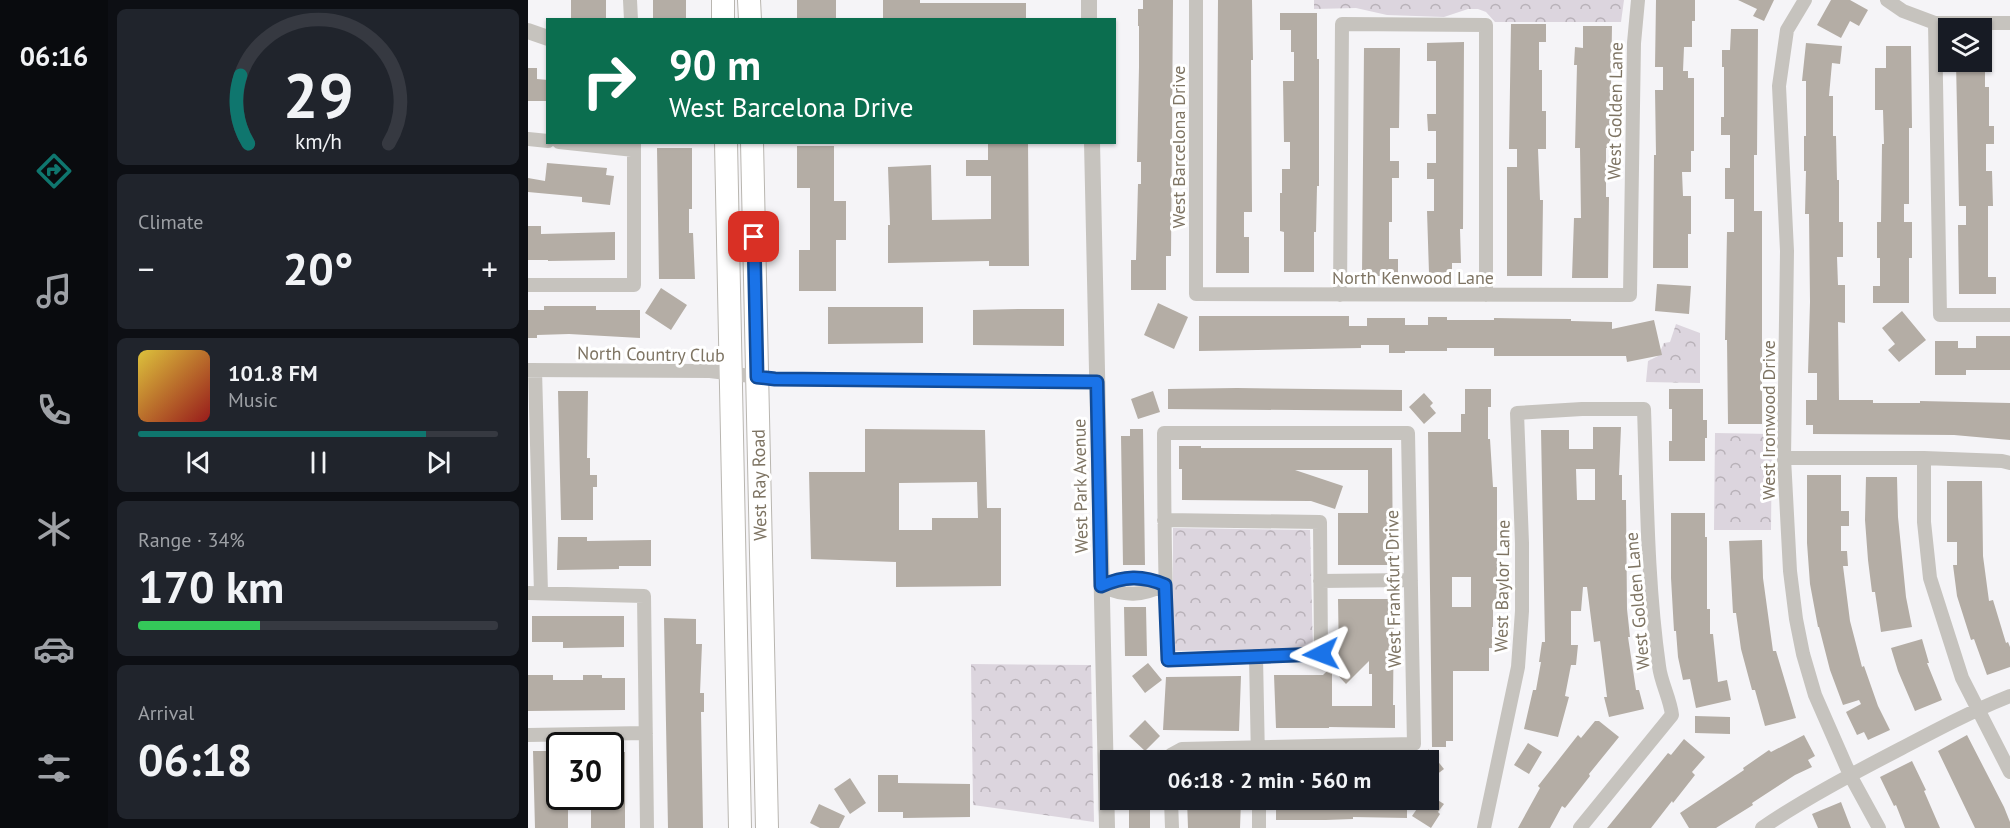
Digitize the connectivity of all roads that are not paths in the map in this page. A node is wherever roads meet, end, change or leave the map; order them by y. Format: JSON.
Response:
{"nodes":[{"id":1,"x":630,"y":0,"type":"edge"},
{"id":2,"x":723,"y":0,"type":"edge"},
{"id":3,"x":749,"y":0,"type":"edge"},
{"id":4,"x":1089,"y":0,"type":"edge"},
{"id":5,"x":1196,"y":0,"type":"edge"},
{"id":6,"x":1638,"y":0,"type":"edge"},
{"id":7,"x":1805,"y":0,"type":"edge"},
{"id":8,"x":1887,"y":0,"type":"edge"},
{"id":9,"x":630,"y":18,"type":"edge"},
{"id":10,"x":723,"y":18,"type":"edge"},
{"id":11,"x":750,"y":18,"type":"edge"},
{"id":12,"x":1089,"y":18,"type":"edge"},
{"id":13,"x":1935,"y":23,"type":"junction"},
{"id":14,"x":2010,"y":23,"type":"edge"},
{"id":15,"x":528,"y":31,"type":"edge"},
{"id":16,"x":546,"y":37,"type":"edge"},
{"id":17,"x":528,"y":139,"type":"edge"},
{"id":18,"x":546,"y":141,"type":"edge"},
{"id":19,"x":596,"y":144,"type":"edge"},
{"id":20,"x":726,"y":144,"type":"edge"},
{"id":21,"x":752,"y":144,"type":"edge"},
{"id":22,"x":1092,"y":144,"type":"edge"},
{"id":23,"x":634,"y":146,"type":"edge"},
{"id":24,"x":528,"y":285,"type":"edge"},
{"id":25,"x":1196,"y":294,"type":"joint"},
{"id":26,"x":1340,"y":295,"type":"junction"},
{"id":27,"x":1486,"y":295,"type":"junction"},
{"id":28,"x":1630,"y":295,"type":"joint"},
{"id":29,"x":2010,"y":315,"type":"edge"},
{"id":30,"x":532,"y":370,"type":"edge"},
{"id":31,"x":731,"y":374,"type":"junction"},
{"id":32,"x":757,"y":377,"type":"junction"},
{"id":33,"x":1097,"y":382,"type":"junction"},
{"id":34,"x":1517,"y":413,"type":"joint"},
{"id":35,"x":1784,"y":458,"type":"junction"},
{"id":36,"x":1924,"y":458,"type":"junction"},
{"id":37,"x":2010,"y":463,"type":"edge"},
{"id":38,"x":1164,"y":520,"type":"junction"},
{"id":39,"x":1411,"y":580,"type":"junction"},
{"id":40,"x":1320,"y":581,"type":"junction"},
{"id":41,"x":1165,"y":585,"type":"junction"},
{"id":42,"x":1101,"y":586,"type":"junction"},
{"id":43,"x":535,"y":593,"type":"edge"},
{"id":44,"x":1256,"y":656,"type":"junction"},
{"id":45,"x":2010,"y":696,"type":"edge"},
{"id":46,"x":1977,"y":709,"type":"junction"},
{"id":47,"x":646,"y":733,"type":"junction"},
{"id":48,"x":528,"y":735,"type":"edge"},
{"id":49,"x":1181,"y":750,"type":"edge"},
{"id":50,"x":1197,"y":750,"type":"edge"},
{"id":51,"x":1258,"y":750,"type":"edge"},
{"id":52,"x":1320,"y":750,"type":"edge"},
{"id":53,"x":2010,"y":772,"type":"edge"},
{"id":54,"x":1850,"y":775,"type":"junction"},
{"id":55,"x":1171,"y":810,"type":"edge"},
{"id":56,"x":1259,"y":810,"type":"edge"},
{"id":57,"x":647,"y":828,"type":"edge"},
{"id":58,"x":740,"y":828,"type":"edge"},
{"id":59,"x":767,"y":828,"type":"edge"},
{"id":60,"x":1107,"y":828,"type":"edge"},
{"id":61,"x":1172,"y":828,"type":"edge"},
{"id":62,"x":1259,"y":828,"type":"edge"},
{"id":63,"x":1485,"y":828,"type":"edge"},
{"id":64,"x":1580,"y":828,"type":"edge"},
{"id":65,"x":1762,"y":828,"type":"edge"},
{"id":66,"x":1879,"y":828,"type":"edge"}],
"edges":[{"from":1,"to":9,"type":"street"},
{"from":2,"to":10,"type":"main road"},
{"from":3,"to":11,"type":"main road"},
{"from":4,"to":12,"type":"street"},
{"from":5,"to":25,"type":"street","name":"West Barcelona Drive"},
{"from":6,"to":28,"type":"street","name":"West Golden Lane"},
{"from":7,"to":35,"type":"street","name":"West Ironwood Drive"},
{"from":8,"to":13,"type":"street"},
{"from":13,"to":14,"type":"street"},
{"from":13,"to":29,"type":"street"},
{"from":15,"to":16,"type":"street"},
{"from":17,"to":18,"type":"street"},
{"from":19,"to":23,"type":"street"},
{"from":20,"to":31,"type":"main road","name":"West Ray Road"},
{"from":21,"to":32,"type":"main road","name":"West Ray Road"},
{"from":22,"to":33,"type":"street","name":"West Park Avenue"},
{"from":23,"to":24,"type":"street"},
{"from":25,"to":26,"type":"street","name":"North Kenwood Lane"},
{"from":26,"to":27,"type":"street","name":"North Kenwood Lane"},
{"from":26,"to":27,"type":"street"},
{"from":27,"to":28,"type":"street","name":"North Kenwood Lane"},
{"from":30,"to":31,"type":"street","name":"North Country Club"},
{"from":30,"to":43,"type":"street"},
{"from":31,"to":32,"type":"street","name":"North Country Club"},
{"from":31,"to":58,"type":"main road","name":"West Ray Road"},
{"from":32,"to":33,"type":"street","name":"North Country Club"},
{"from":32,"to":59,"type":"main road","name":"West Ray Road"},
{"from":33,"to":42,"type":"street","name":"West Park Avenue"},
{"from":34,"to":63,"type":"street","name":"West Baylor Lane"},
{"from":34,"to":64,"type":"street","name":"West Golden Lane"},
{"from":35,"to":36,"type":"street"},
{"from":35,"to":54,"type":"street","name":"West Ironwood Drive"},
{"from":36,"to":37,"type":"street"},
{"from":36,"to":46,"type":"street"},
{"from":38,"to":39,"type":"street","name":"West Frankfurt Drive"},
{"from":38,"to":40,"type":"street"},
{"from":38,"to":41,"type":"street"},
{"from":39,"to":40,"type":"street"},
{"from":39,"to":52,"type":"street","name":"West Frankfurt Drive"},
{"from":40,"to":44,"type":"street"},
{"from":41,"to":42,"type":"street"},
{"from":41,"to":44,"type":"street"},
{"from":42,"to":60,"type":"street","name":"West Park Avenue"},
{"from":43,"to":47,"type":"street"},
{"from":44,"to":51,"type":"street"},
{"from":45,"to":46,"type":"street"},
{"from":46,"to":53,"type":"street"},
{"from":46,"to":54,"type":"street"},
{"from":47,"to":48,"type":"street"},
{"from":47,"to":57,"type":"street"},
{"from":49,"to":50,"type":"street"},
{"from":54,"to":65,"type":"street"},
{"from":54,"to":66,"type":"street","name":"West Ironwood Drive"},
{"from":55,"to":61,"type":"street"},
{"from":56,"to":62,"type":"street"}]}
